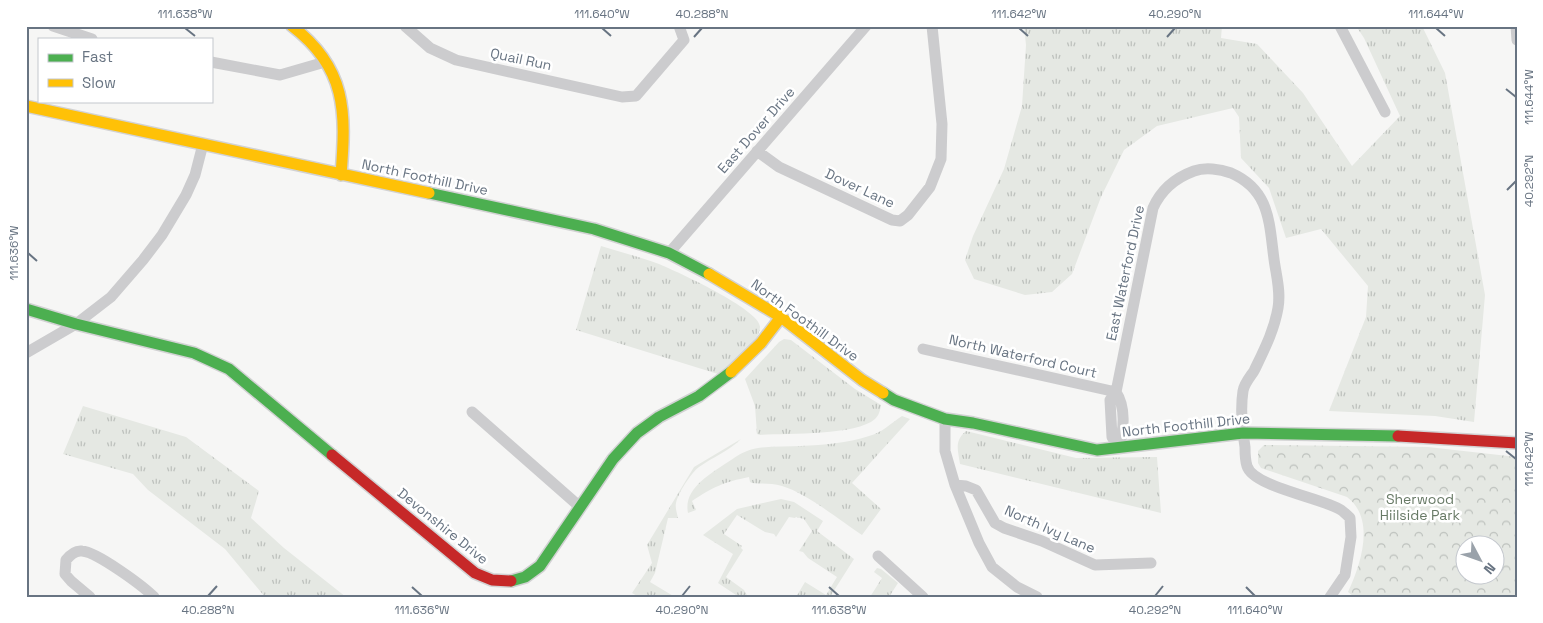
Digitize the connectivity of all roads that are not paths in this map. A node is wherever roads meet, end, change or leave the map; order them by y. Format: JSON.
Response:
{"nodes":[{"id":1,"x":53,"y":26,"type":"edge"},
{"id":2,"x":292,"y":26,"type":"edge"},
{"id":3,"x":405,"y":26,"type":"edge"},
{"id":4,"x":679,"y":26,"type":"edge"},
{"id":5,"x":866,"y":26,"type":"edge"},
{"id":6,"x":932,"y":26,"type":"edge"},
{"id":7,"x":1340,"y":26,"type":"edge"},
{"id":8,"x":1516,"y":26,"type":"edge"},
{"id":9,"x":89,"y":38,"type":"edge"},
{"id":10,"x":1517,"y":40,"type":"edge"},
{"id":11,"x":212,"y":62,"type":"edge"},
{"id":12,"x":325,"y":62,"type":"junction"},
{"id":13,"x":26,"y":106,"type":"edge"},
{"id":14,"x":1385,"y":112,"type":"dead end"},
{"id":15,"x":203,"y":144,"type":"junction"},
{"id":16,"x":757,"y":151,"type":"junction"},
{"id":17,"x":341,"y":175,"type":"junction"},
{"id":18,"x":669,"y":253,"type":"junction"},
{"id":19,"x":26,"y":309,"type":"edge"},
{"id":20,"x":781,"y":317,"type":"junction"},
{"id":21,"x":76,"y":324,"type":"junction"},
{"id":22,"x":923,"y":349,"type":"dead end"},
{"id":23,"x":26,"y":353,"type":"edge"},
{"id":24,"x":1116,"y":392,"type":"junction"},
{"id":25,"x":472,"y":412,"type":"dead end"},
{"id":26,"x":945,"y":419,"type":"junction"},
{"id":27,"x":1243,"y":433,"type":"junction"},
{"id":28,"x":1517,"y":444,"type":"edge"},
{"id":29,"x":1119,"y":447,"type":"junction"},
{"id":30,"x":955,"y":485,"type":"junction"},
{"id":31,"x":580,"y":507,"type":"junction"},
{"id":32,"x":878,"y":556,"type":"dead end"},
{"id":33,"x":1151,"y":563,"type":"dead end"},
{"id":34,"x":90,"y":597,"type":"edge"},
{"id":35,"x":154,"y":597,"type":"edge"},
{"id":36,"x":924,"y":597,"type":"edge"},
{"id":37,"x":1036,"y":597,"type":"edge"},
{"id":38,"x":1330,"y":597,"type":"edge"}],
"edges":[{"from":1,"to":9,"type":"street"},
{"from":2,"to":12,"type":"street"},
{"from":3,"to":4,"type":"street","name":"Quail Run"},
{"from":5,"to":16,"type":"street","name":"East Dover Drive"},
{"from":6,"to":16,"type":"street","name":"Dover Lane"},
{"from":7,"to":14,"type":"street"},
{"from":8,"to":10,"type":"street"},
{"from":11,"to":12,"type":"street"},
{"from":12,"to":17,"type":"street"},
{"from":13,"to":15,"type":"street","name":"North Foothill Drive"},
{"from":15,"to":17,"type":"street","name":"North Foothill Drive"},
{"from":15,"to":21,"type":"street"},
{"from":16,"to":18,"type":"street","name":"East Dover Drive"},
{"from":17,"to":18,"type":"street","name":"North Foothill Drive"},
{"from":18,"to":20,"type":"street","name":"North Foothill Drive"},
{"from":19,"to":21,"type":"street","name":"Devonshire Drive"},
{"from":20,"to":26,"type":"street","name":"North Foothill Drive"},
{"from":20,"to":31,"type":"street","name":"Devonshire Drive"},
{"from":21,"to":23,"type":"street"},
{"from":21,"to":31,"type":"street","name":"Devonshire Drive"},
{"from":22,"to":24,"type":"street","name":"North Waterford Court"},
{"from":24,"to":27,"type":"street","name":"East Waterford Drive"},
{"from":24,"to":29,"type":"street","name":"East Waterford Drive"},
{"from":25,"to":31,"type":"street"},
{"from":26,"to":29,"type":"street","name":"North Foothill Drive"},
{"from":26,"to":30,"type":"street"},
{"from":27,"to":28,"type":"street","name":"North Foothill Drive"},
{"from":27,"to":29,"type":"street","name":"North Foothill Drive"},
{"from":27,"to":38,"type":"street"},
{"from":30,"to":33,"type":"street","name":"North Ivy Lane"},
{"from":30,"to":37,"type":"street"},
{"from":32,"to":36,"type":"street"},
{"from":34,"to":35,"type":"street"}]}
